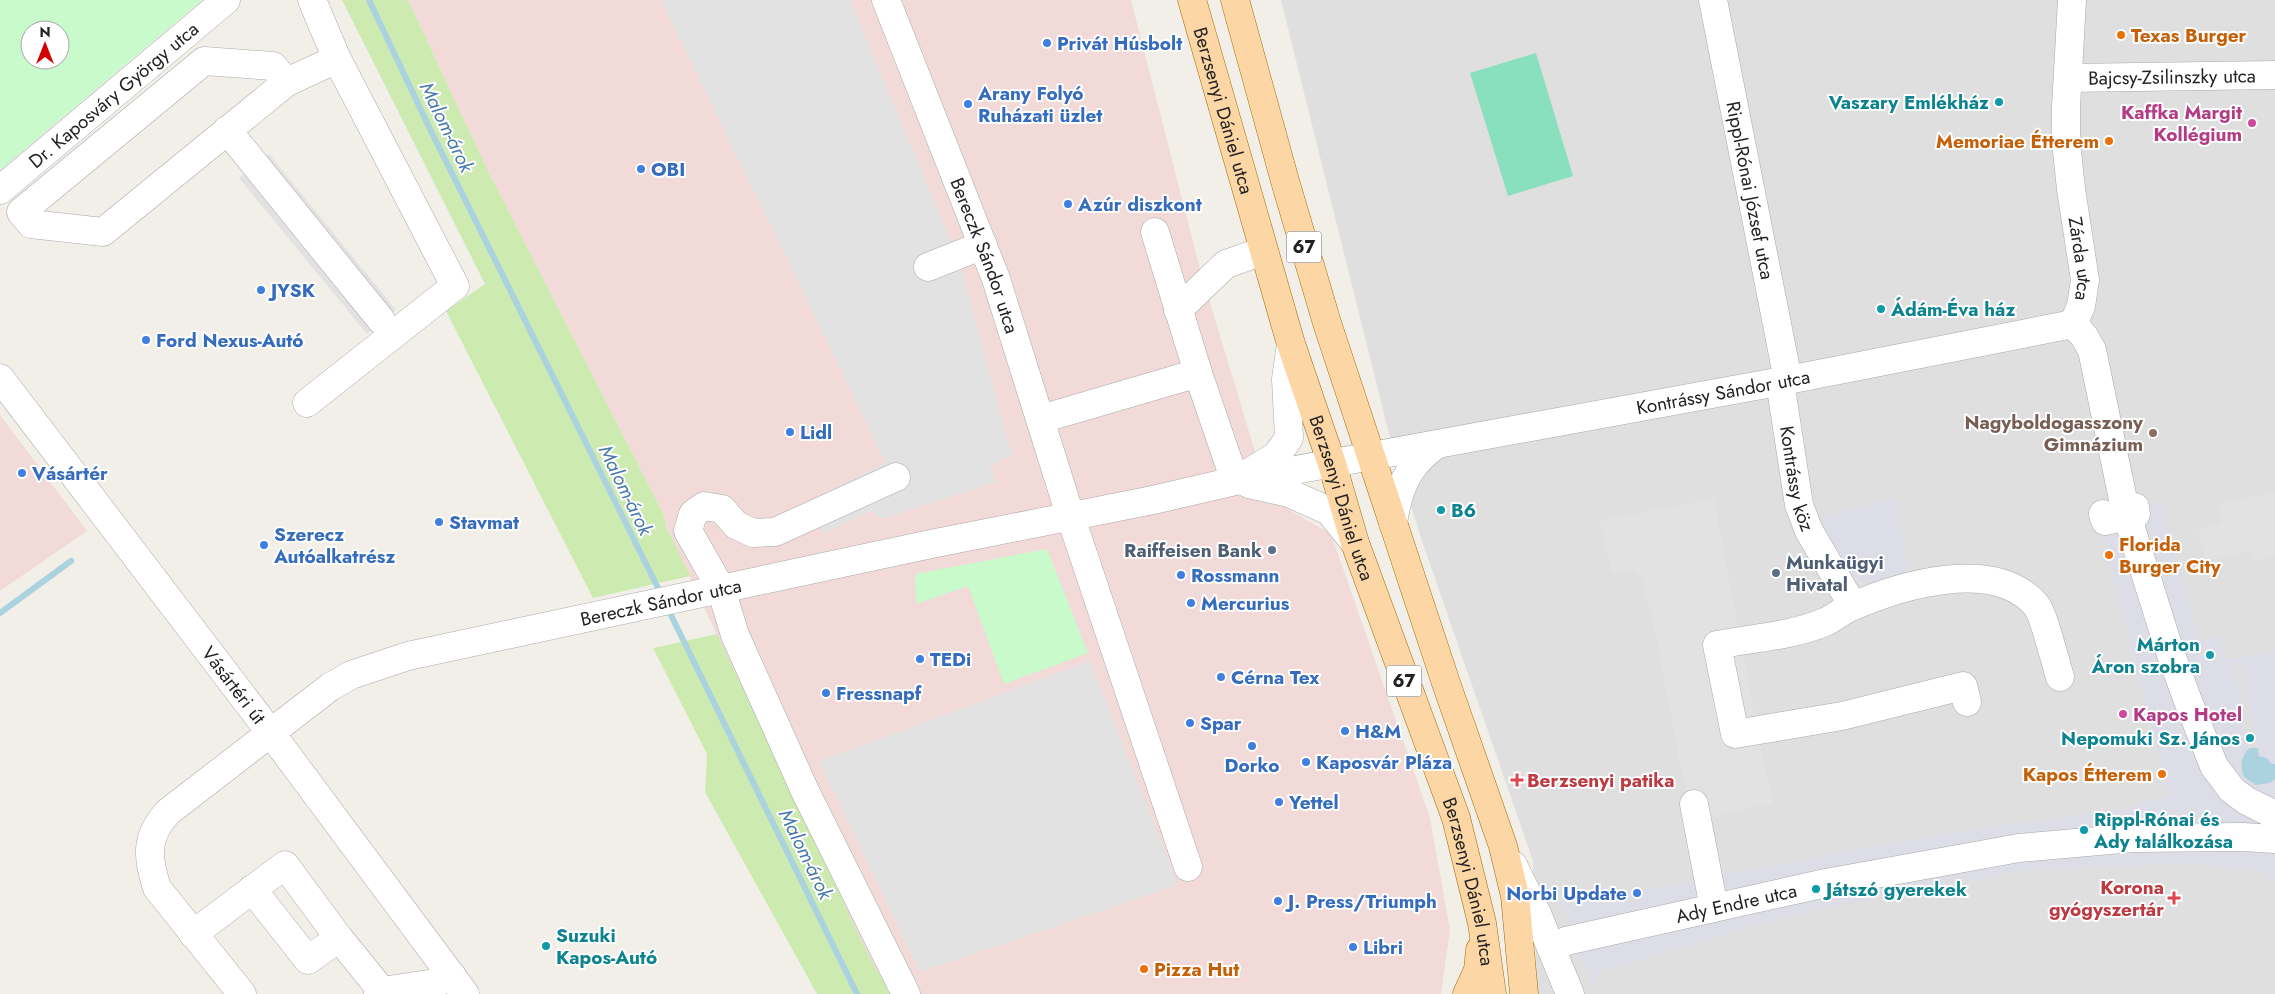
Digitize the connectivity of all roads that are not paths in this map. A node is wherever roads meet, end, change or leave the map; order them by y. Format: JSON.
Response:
{"nodes":[{"id":1,"x":226,"y":0,"type":"edge"},
{"id":2,"x":312,"y":0,"type":"edge"},
{"id":3,"x":886,"y":0,"type":"edge"},
{"id":4,"x":1192,"y":0,"type":"edge"},
{"id":5,"x":1235,"y":0,"type":"edge"},
{"id":6,"x":1713,"y":0,"type":"edge"},
{"id":7,"x":2072,"y":0,"type":"edge"},
{"id":8,"x":337,"y":59,"type":"junction"},
{"id":9,"x":2275,"y":75,"type":"edge"},
{"id":10,"x":2068,"y":78,"type":"junction"},
{"id":11,"x":287,"y":82,"type":"junction"},
{"id":12,"x":227,"y":130,"type":"junction"},
{"id":13,"x":1,"y":189,"type":"edge"},
{"id":14,"x":21,"y":212,"type":"junction"},
{"id":15,"x":1155,"y":232,"type":"dead end"},
{"id":16,"x":983,"y":246,"type":"junction"},
{"id":17,"x":1263,"y":251,"type":"junction"},
{"id":18,"x":928,"y":267,"type":"dead end"},
{"id":19,"x":1178,"y":310,"type":"junction"},
{"id":20,"x":381,"y":320,"type":"dead end"},
{"id":21,"x":2073,"y":324,"type":"junction"},
{"id":22,"x":1291,"y":344,"type":"junction"},
{"id":23,"x":1198,"y":373,"type":"junction"},
{"id":24,"x":0,"y":378,"type":"edge"},
{"id":25,"x":1784,"y":381,"type":"junction"},
{"id":26,"x":307,"y":403,"type":"dead end"},
{"id":27,"x":1041,"y":419,"type":"junction"},
{"id":28,"x":1436,"y":446,"type":"junction"},
{"id":29,"x":1372,"y":456,"type":"junction"},
{"id":30,"x":1332,"y":464,"type":"junction"},
{"id":31,"x":896,"y":477,"type":"dead end"},
{"id":32,"x":1235,"y":481,"type":"junction"},
{"id":33,"x":1070,"y":515,"type":"junction"},
{"id":34,"x":1393,"y":523,"type":"junction"},
{"id":35,"x":1355,"y":543,"type":"junction"},
{"id":36,"x":721,"y":589,"type":"junction"},
{"id":37,"x":1853,"y":606,"type":"junction"},
{"id":38,"x":2060,"y":677,"type":"dead end"},
{"id":39,"x":1967,"y":702,"type":"dead end"},
{"id":40,"x":270,"y":732,"type":"junction"},
{"id":41,"x":1694,"y":804,"type":"dead end"},
{"id":42,"x":2275,"y":815,"type":"edge"},
{"id":43,"x":2275,"y":839,"type":"edge"},
{"id":44,"x":1503,"y":846,"type":"junction"},
{"id":45,"x":1188,"y":867,"type":"dead end"},
{"id":46,"x":252,"y":889,"type":"junction"},
{"id":47,"x":1714,"y":908,"type":"junction"},
{"id":48,"x":1482,"y":923,"type":"junction"},
{"id":49,"x":194,"y":934,"type":"junction"},
{"id":50,"x":339,"y":938,"type":"junction"},
{"id":51,"x":1552,"y":950,"type":"junction"},
{"id":52,"x":900,"y":982,"type":"edge"},
{"id":53,"x":458,"y":985,"type":"edge"},
{"id":54,"x":380,"y":993,"type":"edge"},
{"id":55,"x":242,"y":994,"type":"edge"},
{"id":56,"x":1467,"y":994,"type":"edge"},
{"id":57,"x":1492,"y":994,"type":"edge"},
{"id":58,"x":1524,"y":994,"type":"edge"},
{"id":59,"x":1570,"y":994,"type":"edge"}],
"edges":[{"from":1,"to":13,"type":"street","name":"Dr. Kaposváry György utca"},
{"from":2,"to":8,"type":"street"},
{"from":3,"to":16,"type":"street","name":"Bereczk Sándor utca"},
{"from":4,"to":17,"type":"main road","name":"Berzsenyi Dániel utca","number":"67"},
{"from":5,"to":29,"type":"main road","name":"Berzsenyi Dániel utca","number":"67"},
{"from":6,"to":25,"type":"street","name":"Rippl-Rónai József utca"},
{"from":7,"to":10,"type":"street","name":"Zárda utca"},
{"from":8,"to":11,"type":"street"},
{"from":8,"to":26,"type":"street"},
{"from":9,"to":10,"type":"street","name":"Bajcsy-Zsilinszky utca"},
{"from":10,"to":21,"type":"street","name":"Zárda utca"},
{"from":11,"to":12,"type":"street"},
{"from":11,"to":14,"type":"street"},
{"from":12,"to":14,"type":"street"},
{"from":12,"to":20,"type":"street"},
{"from":13,"to":14,"type":"street"},
{"from":15,"to":19,"type":"street"},
{"from":16,"to":18,"type":"street"},
{"from":16,"to":27,"type":"street","name":"Bereczk Sándor utca"},
{"from":17,"to":19,"type":"street"},
{"from":17,"to":22,"type":"main road","name":"Berzsenyi Dániel utca","number":"67"},
{"from":19,"to":23,"type":"street"},
{"from":21,"to":25,"type":"street","name":"Kontrássy Sándor utca"},
{"from":21,"to":42,"type":"street","name":"Zárda utca"},
{"from":22,"to":30,"type":"main road","name":"Berzsenyi Dániel utca","number":"67"},
{"from":22,"to":32,"type":"street"},
{"from":23,"to":27,"type":"street"},
{"from":23,"to":32,"type":"street"},
{"from":24,"to":40,"type":"street","name":"Vásártéri út"},
{"from":25,"to":28,"type":"street","name":"Kontrássy Sándor utca"},
{"from":25,"to":37,"type":"street","name":"Kontrássy köz"},
{"from":27,"to":33,"type":"street","name":"Bereczk Sándor utca"},
{"from":28,"to":29,"type":"street","name":"Kontrássy Sándor utca"},
{"from":28,"to":34,"type":"street"},
{"from":29,"to":30,"type":"street","name":"Kontrássy Sándor utca"},
{"from":29,"to":34,"type":"main road","name":"Berzsenyi Dániel utca","number":"67"},
{"from":30,"to":32,"type":"street","name":"Bereczk Sándor utca"},
{"from":30,"to":35,"type":"main road","name":"Berzsenyi Dániel utca","number":"67"},
{"from":31,"to":36,"type":"street"},
{"from":32,"to":33,"type":"street","name":"Bereczk Sándor utca"},
{"from":32,"to":35,"type":"street"},
{"from":33,"to":36,"type":"street","name":"Bereczk Sándor utca"},
{"from":33,"to":45,"type":"street"},
{"from":34,"to":44,"type":"main road","name":"Berzsenyi Dániel utca","number":"67"},
{"from":35,"to":48,"type":"main road","name":"Berzsenyi Dániel utca","number":"67"},
{"from":36,"to":40,"type":"street","name":"Bereczk Sándor utca"},
{"from":36,"to":52,"type":"street"},
{"from":37,"to":38,"type":"street"},
{"from":37,"to":39,"type":"street"},
{"from":40,"to":49,"type":"street","name":"Bereczk Sándor utca"},
{"from":40,"to":53,"type":"street","name":"Vásártéri út"},
{"from":41,"to":47,"type":"street"},
{"from":43,"to":47,"type":"street","name":"Ady Endre utca"},
{"from":44,"to":51,"type":"street"},
{"from":44,"to":58,"type":"main road","name":"Berzsenyi Dániel utca","number":"67"},
{"from":46,"to":49,"type":"street"},
{"from":46,"to":50,"type":"street"},
{"from":46,"to":50,"type":"street"},
{"from":47,"to":51,"type":"street","name":"Ady Endre utca"},
{"from":48,"to":56,"type":"main road"},
{"from":48,"to":57,"type":"main road","name":"Berzsenyi Dániel utca","number":"67"},
{"from":49,"to":55,"type":"street","name":"Bereczk Sándor utca"},
{"from":50,"to":54,"type":"street"},
{"from":51,"to":59,"type":"street"},
{"from":53,"to":54,"type":"street"}]}
